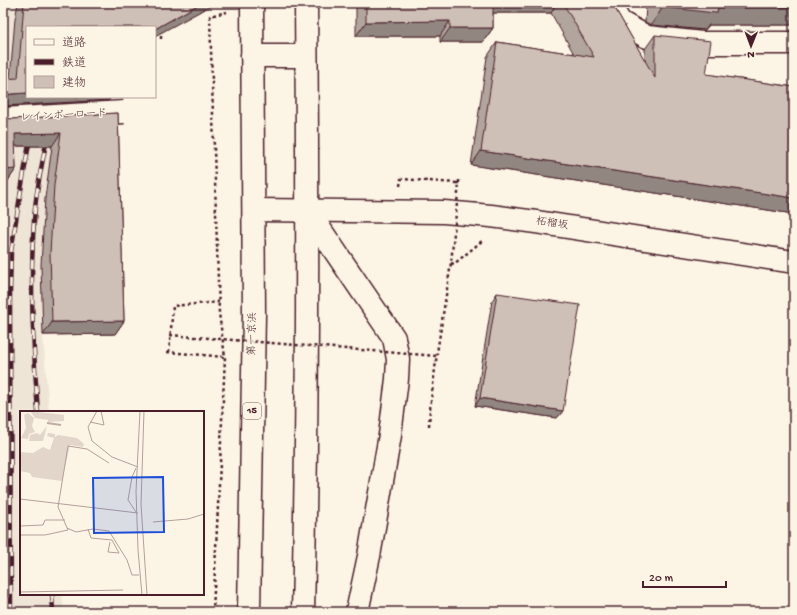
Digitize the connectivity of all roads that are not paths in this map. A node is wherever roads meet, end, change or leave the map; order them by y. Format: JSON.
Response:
{"nodes":[{"id":1,"x":252,"y":3,"type":"edge"},
{"id":2,"x":306,"y":3,"type":"edge"},
{"id":3,"x":608,"y":3,"type":"edge"},
{"id":4,"x":794,"y":43,"type":"edge"},
{"id":5,"x":252,"y":56,"type":"junction"},
{"id":6,"x":306,"y":56,"type":"junction"},
{"id":7,"x":124,"y":112,"type":"dead end"},
{"id":8,"x":3,"y":119,"type":"edge"},
{"id":9,"x":254,"y":210,"type":"junction"},
{"id":10,"x":307,"y":210,"type":"junction"},
{"id":11,"x":794,"y":262,"type":"edge"},
{"id":12,"x":249,"y":612,"type":"edge"},
{"id":13,"x":302,"y":612,"type":"edge"},
{"id":14,"x":357,"y":612,"type":"edge"}],
"edges":[{"from":1,"to":5,"type":"main road","name":"第一京浜","number":"15"},
{"from":2,"to":6,"type":"main road"},
{"from":3,"to":4,"type":"main road"},
{"from":5,"to":6,"type":"main road"},
{"from":5,"to":9,"type":"main road","name":"第一京浜","number":"15"},
{"from":6,"to":10,"type":"main road"},
{"from":7,"to":8,"type":"main road","name":"レインボーロード","bridge":true},
{"from":9,"to":10,"type":"main road","name":"柘榴坂"},
{"from":9,"to":12,"type":"main road","name":"第一京浜","number":"15"},
{"from":10,"to":11,"type":"main road","name":"柘榴坂"},
{"from":10,"to":13,"type":"main road"},
{"from":10,"to":14,"type":"main road"}]}
